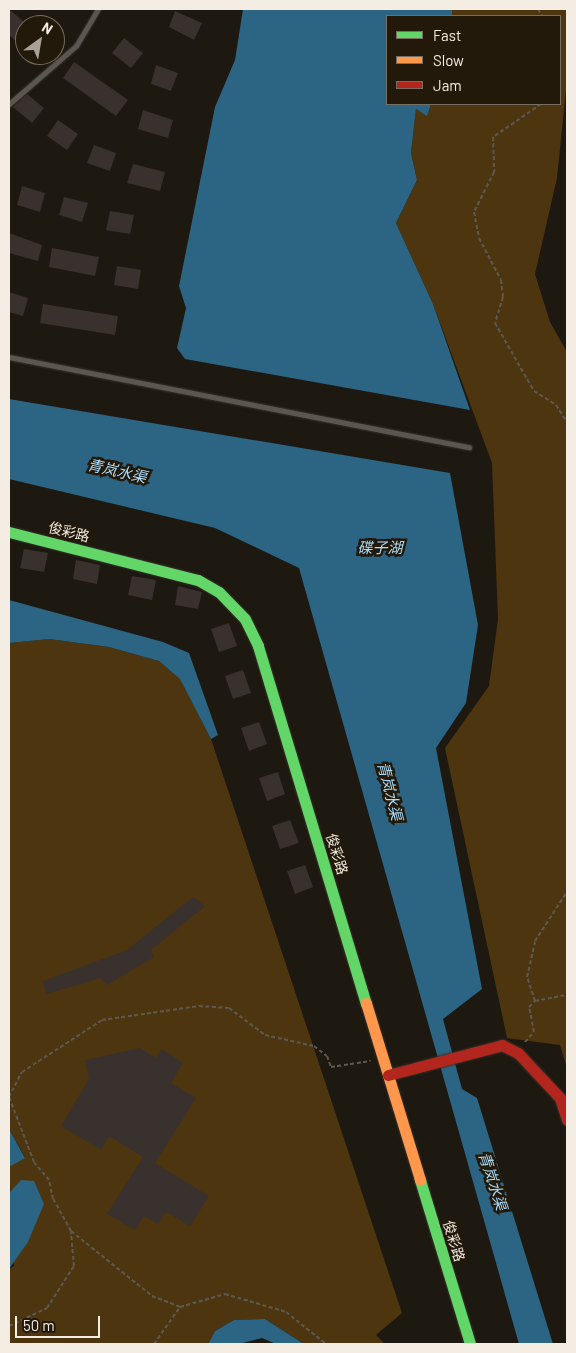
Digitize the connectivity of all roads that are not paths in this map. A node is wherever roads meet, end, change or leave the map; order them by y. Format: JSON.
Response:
{"nodes":[{"id":1,"x":98,"y":9,"type":"edge"},
{"id":2,"x":9,"y":104,"type":"edge"},
{"id":3,"x":9,"y":357,"type":"edge"},
{"id":4,"x":469,"y":447,"type":"dead end"},
{"id":5,"x":9,"y":532,"type":"edge"},
{"id":6,"x":388,"y":1075,"type":"junction"},
{"id":7,"x":567,"y":1120,"type":"edge"},
{"id":8,"x":470,"y":1344,"type":"edge"}],
"edges":[{"from":1,"to":2,"type":"lane"},
{"from":3,"to":4,"type":"lane"},
{"from":5,"to":6,"type":"street","name":"俊彩路"},
{"from":6,"to":7,"type":"street"},
{"from":6,"to":8,"type":"street","name":"俊彩路"}]}
